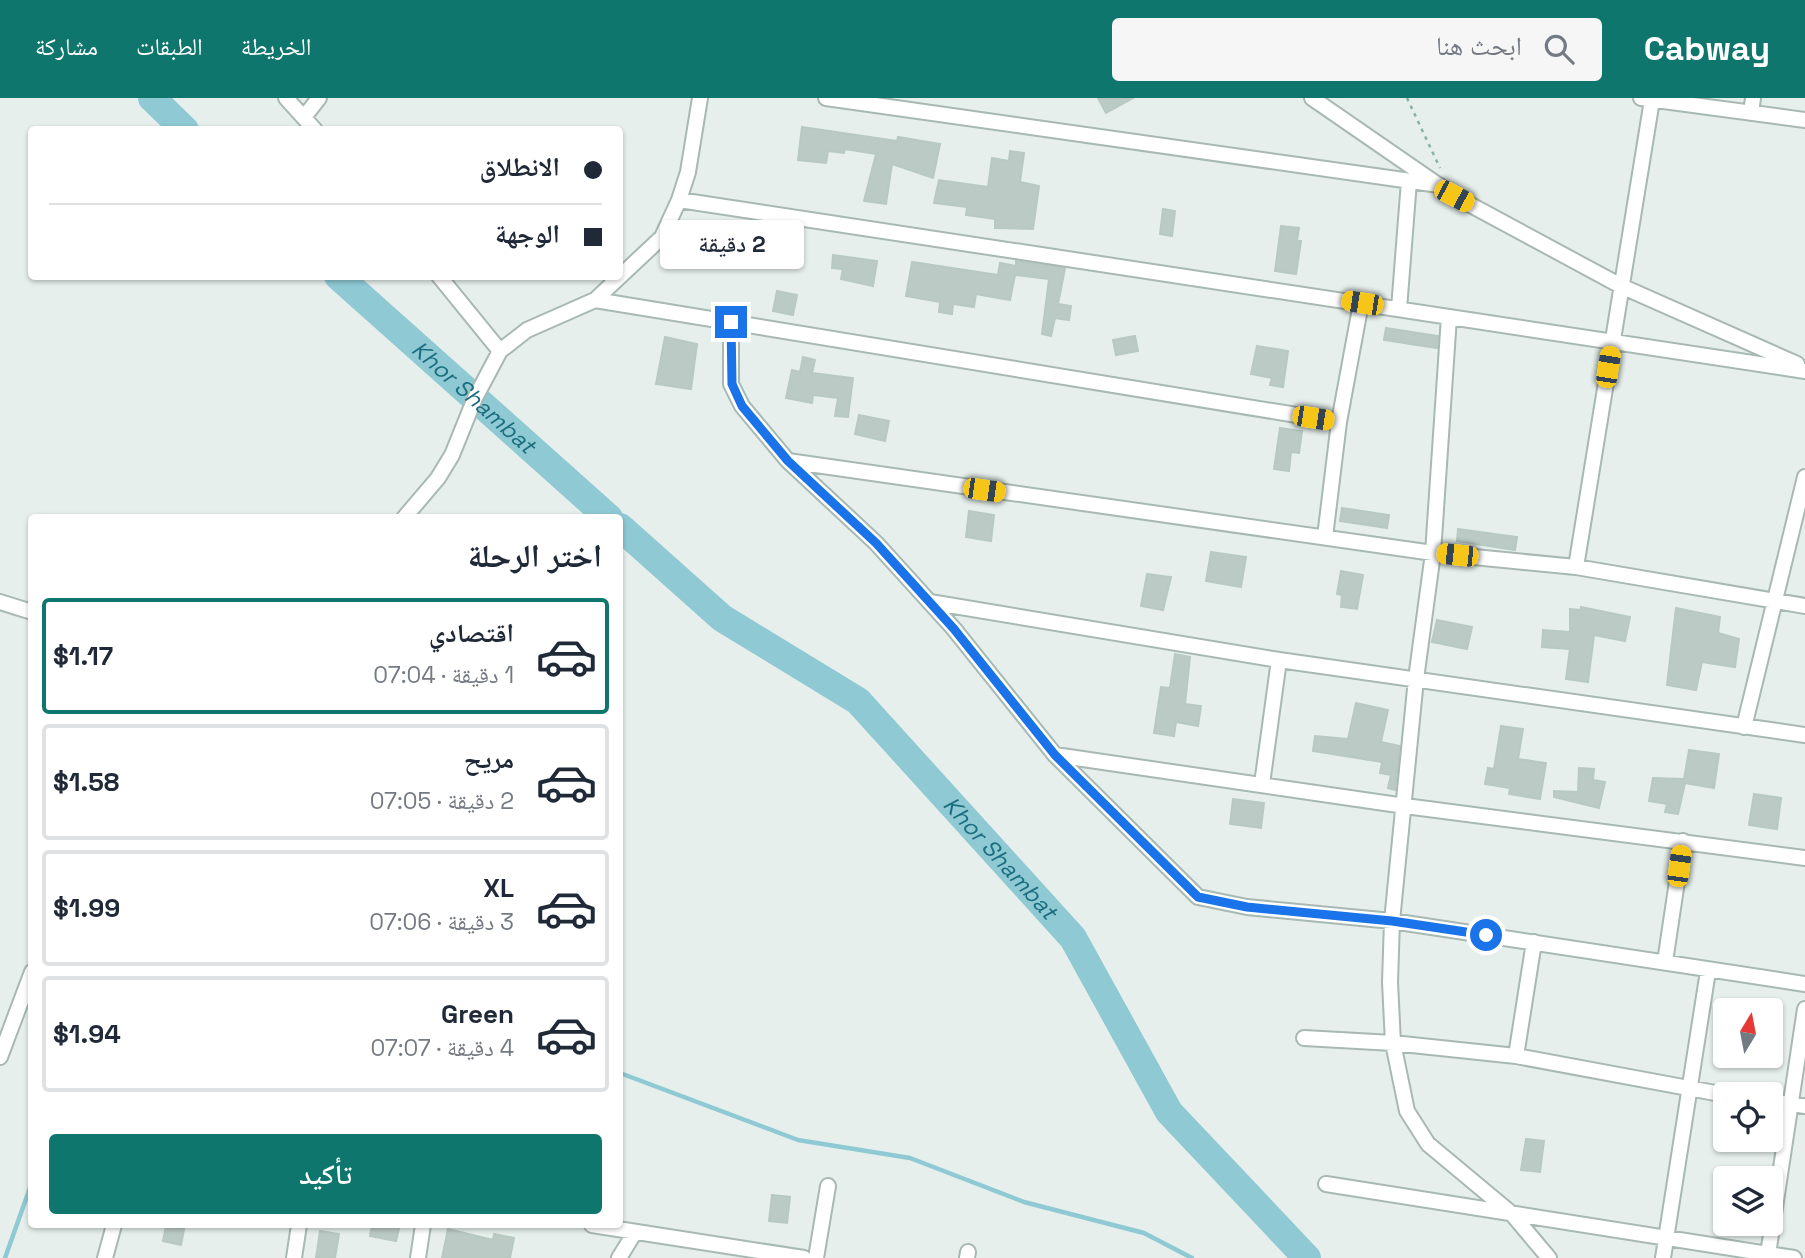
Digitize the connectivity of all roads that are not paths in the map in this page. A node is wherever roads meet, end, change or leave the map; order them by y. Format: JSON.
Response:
{"nodes":[{"id":1,"x":286,"y":98,"type":"edge"},
{"id":2,"x":319,"y":98,"type":"edge"},
{"id":3,"x":700,"y":98,"type":"edge"},
{"id":4,"x":826,"y":98,"type":"edge"},
{"id":5,"x":1312,"y":98,"type":"edge"},
{"id":6,"x":1646,"y":99,"type":"edge"},
{"id":7,"x":1752,"y":105,"type":"edge"},
{"id":8,"x":305,"y":116,"type":"junction"},
{"id":9,"x":1805,"y":120,"type":"edge"},
{"id":10,"x":312,"y":126,"type":"edge"},
{"id":11,"x":1441,"y":178,"type":"junction"},
{"id":12,"x":1409,"y":181,"type":"junction"},
{"id":13,"x":679,"y":200,"type":"junction"},
{"id":14,"x":623,"y":274,"type":"edge"},
{"id":15,"x":442,"y":280,"type":"edge"},
{"id":16,"x":616,"y":280,"type":"edge"},
{"id":17,"x":1621,"y":286,"type":"junction"},
{"id":18,"x":595,"y":300,"type":"junction"},
{"id":19,"x":1362,"y":303,"type":"junction"},
{"id":20,"x":1399,"y":309,"type":"junction"},
{"id":21,"x":1449,"y":317,"type":"junction"},
{"id":22,"x":731,"y":322,"type":"junction"},
{"id":23,"x":1612,"y":342,"type":"junction"},
{"id":24,"x":500,"y":351,"type":"junction"},
{"id":25,"x":1805,"y":369,"type":"edge"},
{"id":26,"x":1339,"y":422,"type":"junction"},
{"id":27,"x":788,"y":461,"type":"junction"},
{"id":28,"x":1805,"y":477,"type":"edge"},
{"id":29,"x":1803,"y":492,"type":"edge"},
{"id":30,"x":407,"y":514,"type":"edge"},
{"id":31,"x":1325,"y":537,"type":"junction"},
{"id":32,"x":1433,"y":553,"type":"junction"},
{"id":33,"x":1576,"y":568,"type":"junction"},
{"id":34,"x":1773,"y":601,"type":"junction"},
{"id":35,"x":0,"y":602,"type":"edge"},
{"id":36,"x":930,"y":602,"type":"junction"},
{"id":37,"x":1805,"y":606,"type":"edge"},
{"id":38,"x":28,"y":611,"type":"edge"},
{"id":39,"x":1279,"y":660,"type":"junction"},
{"id":40,"x":1416,"y":679,"type":"junction"},
{"id":41,"x":1744,"y":727,"type":"junction"},
{"id":42,"x":1805,"y":735,"type":"edge"},
{"id":43,"x":1055,"y":755,"type":"junction"},
{"id":44,"x":1262,"y":784,"type":"junction"},
{"id":45,"x":1405,"y":806,"type":"junction"},
{"id":46,"x":1683,"y":841,"type":"junction"},
{"id":47,"x":1805,"y":858,"type":"edge"},
{"id":48,"x":1392,"y":921,"type":"junction"},
{"id":49,"x":1534,"y":943,"type":"junction"},
{"id":50,"x":1665,"y":962,"type":"junction"},
{"id":51,"x":1708,"y":971,"type":"junction"},
{"id":52,"x":28,"y":983,"type":"edge"},
{"id":53,"x":1805,"y":984,"type":"edge"},
{"id":54,"x":1805,"y":1009,"type":"edge"},
{"id":55,"x":1304,"y":1038,"type":"dead end"},
{"id":56,"x":1393,"y":1043,"type":"junction"},
{"id":57,"x":1516,"y":1056,"type":"junction"},
{"id":58,"x":0,"y":1057,"type":"edge"},
{"id":59,"x":1687,"y":1089,"type":"junction"},
{"id":60,"x":1713,"y":1093,"type":"edge"},
{"id":61,"x":1798,"y":1105,"type":"edge"},
{"id":62,"x":1326,"y":1184,"type":"dead end"},
{"id":63,"x":828,"y":1186,"type":"dead end"},
{"id":64,"x":1512,"y":1214,"type":"junction"},
{"id":65,"x":113,"y":1228,"type":"edge"},
{"id":66,"x":299,"y":1228,"type":"edge"},
{"id":67,"x":423,"y":1228,"type":"edge"},
{"id":68,"x":610,"y":1228,"type":"edge"},
{"id":69,"x":635,"y":1232,"type":"junction"},
{"id":70,"x":1666,"y":1238,"type":"junction"},
{"id":71,"x":1768,"y":1254,"type":"junction"},
{"id":72,"x":105,"y":1258,"type":"edge"},
{"id":73,"x":294,"y":1258,"type":"edge"},
{"id":74,"x":418,"y":1258,"type":"edge"},
{"id":75,"x":619,"y":1258,"type":"edge"},
{"id":76,"x":804,"y":1258,"type":"edge"},
{"id":77,"x":816,"y":1258,"type":"edge"},
{"id":78,"x":1549,"y":1258,"type":"edge"},
{"id":79,"x":1663,"y":1258,"type":"edge"},
{"id":80,"x":1794,"y":1258,"type":"edge"}],
"edges":[{"from":1,"to":8,"type":"street"},
{"from":2,"to":8,"type":"street"},
{"from":3,"to":13,"type":"street"},
{"from":4,"to":12,"type":"street"},
{"from":5,"to":11,"type":"street"},
{"from":6,"to":7,"type":"street"},
{"from":6,"to":17,"type":"street"},
{"from":7,"to":9,"type":"street"},
{"from":8,"to":10,"type":"street"},
{"from":11,"to":12,"type":"street"},
{"from":11,"to":17,"type":"street"},
{"from":12,"to":20,"type":"street"},
{"from":13,"to":14,"type":"street"},
{"from":13,"to":19,"type":"street"},
{"from":15,"to":24,"type":"street"},
{"from":16,"to":18,"type":"street"},
{"from":17,"to":23,"type":"street"},
{"from":17,"to":25,"type":"street"},
{"from":18,"to":22,"type":"street"},
{"from":18,"to":24,"type":"street"},
{"from":19,"to":20,"type":"street"},
{"from":19,"to":26,"type":"street"},
{"from":20,"to":21,"type":"street"},
{"from":21,"to":23,"type":"street"},
{"from":21,"to":32,"type":"street"},
{"from":22,"to":26,"type":"street"},
{"from":22,"to":27,"type":"street"},
{"from":23,"to":25,"type":"street"},
{"from":23,"to":33,"type":"street"},
{"from":24,"to":30,"type":"street"},
{"from":26,"to":31,"type":"street"},
{"from":27,"to":31,"type":"street"},
{"from":27,"to":36,"type":"street"},
{"from":28,"to":29,"type":"street"},
{"from":29,"to":34,"type":"street"},
{"from":31,"to":32,"type":"street"},
{"from":32,"to":33,"type":"street"},
{"from":32,"to":40,"type":"street"},
{"from":33,"to":34,"type":"street"},
{"from":34,"to":37,"type":"street"},
{"from":34,"to":41,"type":"street"},
{"from":35,"to":38,"type":"street"},
{"from":36,"to":39,"type":"street"},
{"from":36,"to":43,"type":"street"},
{"from":39,"to":40,"type":"street"},
{"from":39,"to":44,"type":"street"},
{"from":40,"to":41,"type":"street"},
{"from":40,"to":45,"type":"street"},
{"from":41,"to":42,"type":"street"},
{"from":43,"to":44,"type":"street"},
{"from":43,"to":48,"type":"street"},
{"from":44,"to":45,"type":"street"},
{"from":45,"to":46,"type":"street"},
{"from":45,"to":48,"type":"street"},
{"from":46,"to":47,"type":"street"},
{"from":46,"to":50,"type":"street"},
{"from":48,"to":49,"type":"street"},
{"from":48,"to":56,"type":"street"},
{"from":49,"to":50,"type":"street"},
{"from":49,"to":57,"type":"street"},
{"from":50,"to":51,"type":"street"},
{"from":51,"to":53,"type":"street"},
{"from":51,"to":59,"type":"street"},
{"from":52,"to":58,"type":"street"},
{"from":54,"to":61,"type":"street"},
{"from":55,"to":56,"type":"street"},
{"from":56,"to":57,"type":"street"},
{"from":56,"to":64,"type":"street"},
{"from":57,"to":59,"type":"street"},
{"from":59,"to":60,"type":"street"},
{"from":59,"to":70,"type":"street"},
{"from":61,"to":71,"type":"street"},
{"from":62,"to":64,"type":"street"},
{"from":63,"to":77,"type":"street"},
{"from":64,"to":70,"type":"street"},
{"from":64,"to":78,"type":"street"},
{"from":65,"to":72,"type":"street"},
{"from":66,"to":73,"type":"street"},
{"from":67,"to":74,"type":"street"},
{"from":68,"to":69,"type":"street"},
{"from":69,"to":75,"type":"street"},
{"from":69,"to":76,"type":"street"},
{"from":70,"to":71,"type":"street"},
{"from":70,"to":79,"type":"street"},
{"from":71,"to":80,"type":"street"}]}
